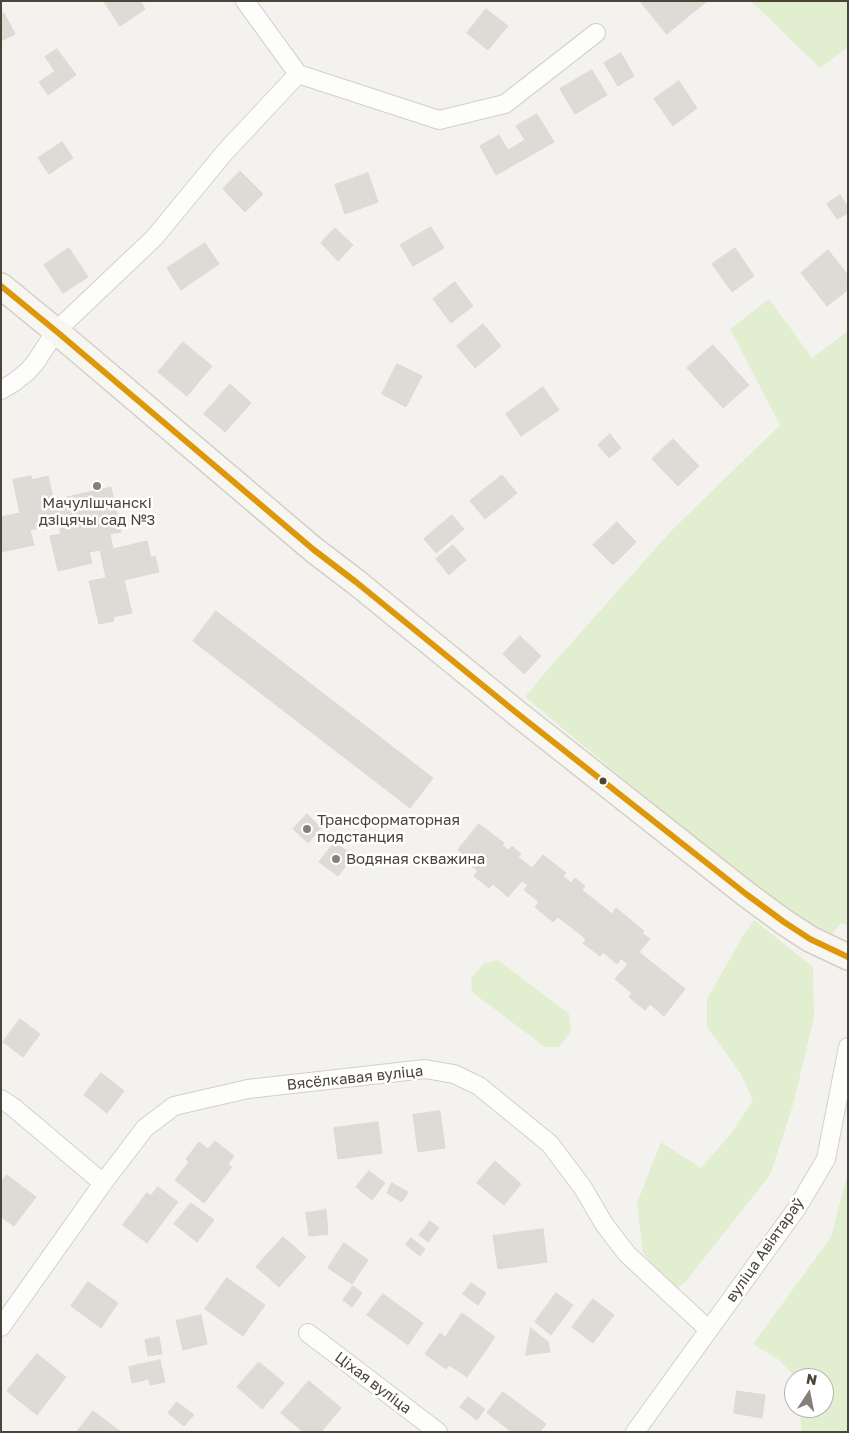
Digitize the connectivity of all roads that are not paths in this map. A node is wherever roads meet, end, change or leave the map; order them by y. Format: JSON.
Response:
{"nodes":[{"id":1,"x":245,"y":1,"type":"edge"},
{"id":2,"x":596,"y":33,"type":"dead end"},
{"id":3,"x":298,"y":74,"type":"junction"},
{"id":4,"x":1,"y":286,"type":"edge"},
{"id":5,"x":56,"y":331,"type":"junction"},
{"id":6,"x":1,"y":390,"type":"edge"},
{"id":7,"x":848,"y":957,"type":"edge"},
{"id":8,"x":848,"y":1047,"type":"edge"},
{"id":9,"x":1,"y":1099,"type":"edge"},
{"id":10,"x":103,"y":1183,"type":"junction"},
{"id":11,"x":1,"y":1327,"type":"edge"},
{"id":12,"x":709,"y":1330,"type":"junction"},
{"id":13,"x":308,"y":1333,"type":"dead end"},
{"id":14,"x":438,"y":1432,"type":"edge"},
{"id":15,"x":634,"y":1432,"type":"edge"}],
"edges":[{"from":1,"to":3,"type":"street"},
{"from":2,"to":3,"type":"street"},
{"from":3,"to":5,"type":"street"},
{"from":4,"to":5,"type":"main road"},
{"from":5,"to":6,"type":"street"},
{"from":5,"to":7,"type":"main road"},
{"from":8,"to":12,"type":"street","name":"вуліца Авіятараў"},
{"from":9,"to":10,"type":"street"},
{"from":10,"to":11,"type":"street","name":"Вясёлкавая вуліца"},
{"from":10,"to":12,"type":"street","name":"Вясёлкавая вуліца"},
{"from":12,"to":15,"type":"street","name":"вуліца Авіятараў"},
{"from":13,"to":14,"type":"street","name":"Ціхая вуліца"}]}
